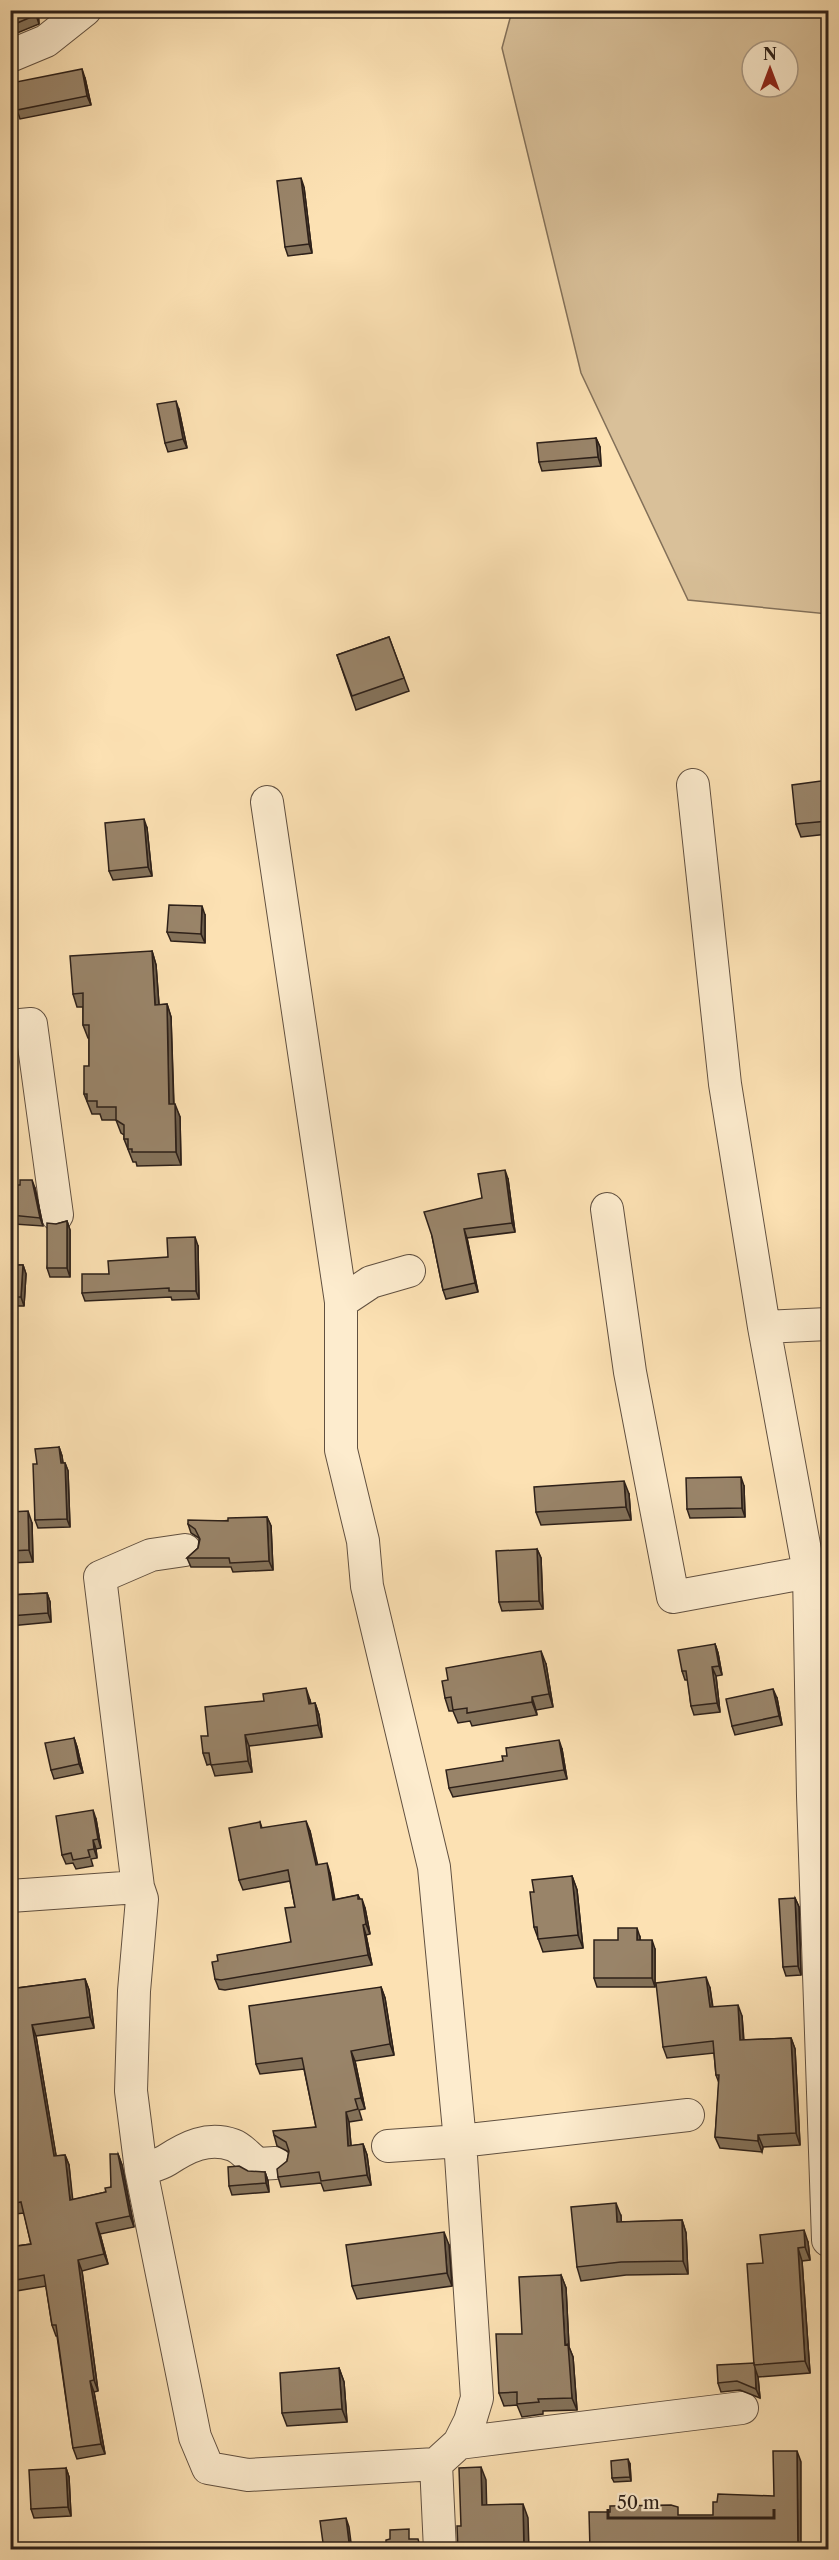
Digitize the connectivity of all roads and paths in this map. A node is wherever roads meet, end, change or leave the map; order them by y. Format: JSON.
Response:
{"nodes":[{"id":1,"x":85,"y":10,"type":"edge"},
{"id":2,"x":10,"y":56,"type":"edge"},
{"id":3,"x":693,"y":785,"type":"dead end"},
{"id":4,"x":267,"y":802,"type":"dead end"},
{"id":5,"x":10,"y":1026,"type":"edge"},
{"id":6,"x":607,"y":1209,"type":"dead end"},
{"id":7,"x":57,"y":1215,"type":"dead end"},
{"id":8,"x":409,"y":1271,"type":"dead end"},
{"id":9,"x":341,"y":1302,"type":"junction"},
{"id":10,"x":828,"y":1324,"type":"edge"},
{"id":11,"x":764,"y":1327,"type":"junction"},
{"id":12,"x":185,"y":1550,"type":"dead end"},
{"id":13,"x":809,"y":1572,"type":"junction"},
{"id":14,"x":138,"y":1887,"type":"junction"},
{"id":15,"x":10,"y":1896,"type":"edge"},
{"id":16,"x":688,"y":2115,"type":"dead end"},
{"id":17,"x":460,"y":2141,"type":"junction"},
{"id":18,"x":388,"y":2146,"type":"dead end"},
{"id":19,"x":275,"y":2163,"type":"dead end"},
{"id":20,"x":141,"y":2170,"type":"junction"},
{"id":21,"x":828,"y":2240,"type":"edge"},
{"id":22,"x":742,"y":2408,"type":"dead end"},
{"id":23,"x":459,"y":2443,"type":"junction"},
{"id":24,"x":436,"y":2464,"type":"junction"},
{"id":25,"x":440,"y":2550,"type":"edge"}],
"edges":[{"from":1,"to":2,"type":"street"},
{"from":3,"to":11,"type":"street"},
{"from":4,"to":9,"type":"street"},
{"from":5,"to":7,"type":"street"},
{"from":6,"to":13,"type":"street"},
{"from":8,"to":9,"type":"street"},
{"from":9,"to":17,"type":"street"},
{"from":10,"to":11,"type":"street"},
{"from":11,"to":13,"type":"street"},
{"from":12,"to":14,"type":"street"},
{"from":13,"to":21,"type":"street"},
{"from":14,"to":15,"type":"street"},
{"from":14,"to":20,"type":"street"},
{"from":16,"to":17,"type":"street"},
{"from":17,"to":18,"type":"street"},
{"from":17,"to":23,"type":"street"},
{"from":19,"to":20,"type":"street"},
{"from":20,"to":24,"type":"street"},
{"from":22,"to":23,"type":"street"},
{"from":23,"to":24,"type":"street"},
{"from":24,"to":25,"type":"street"}]}
